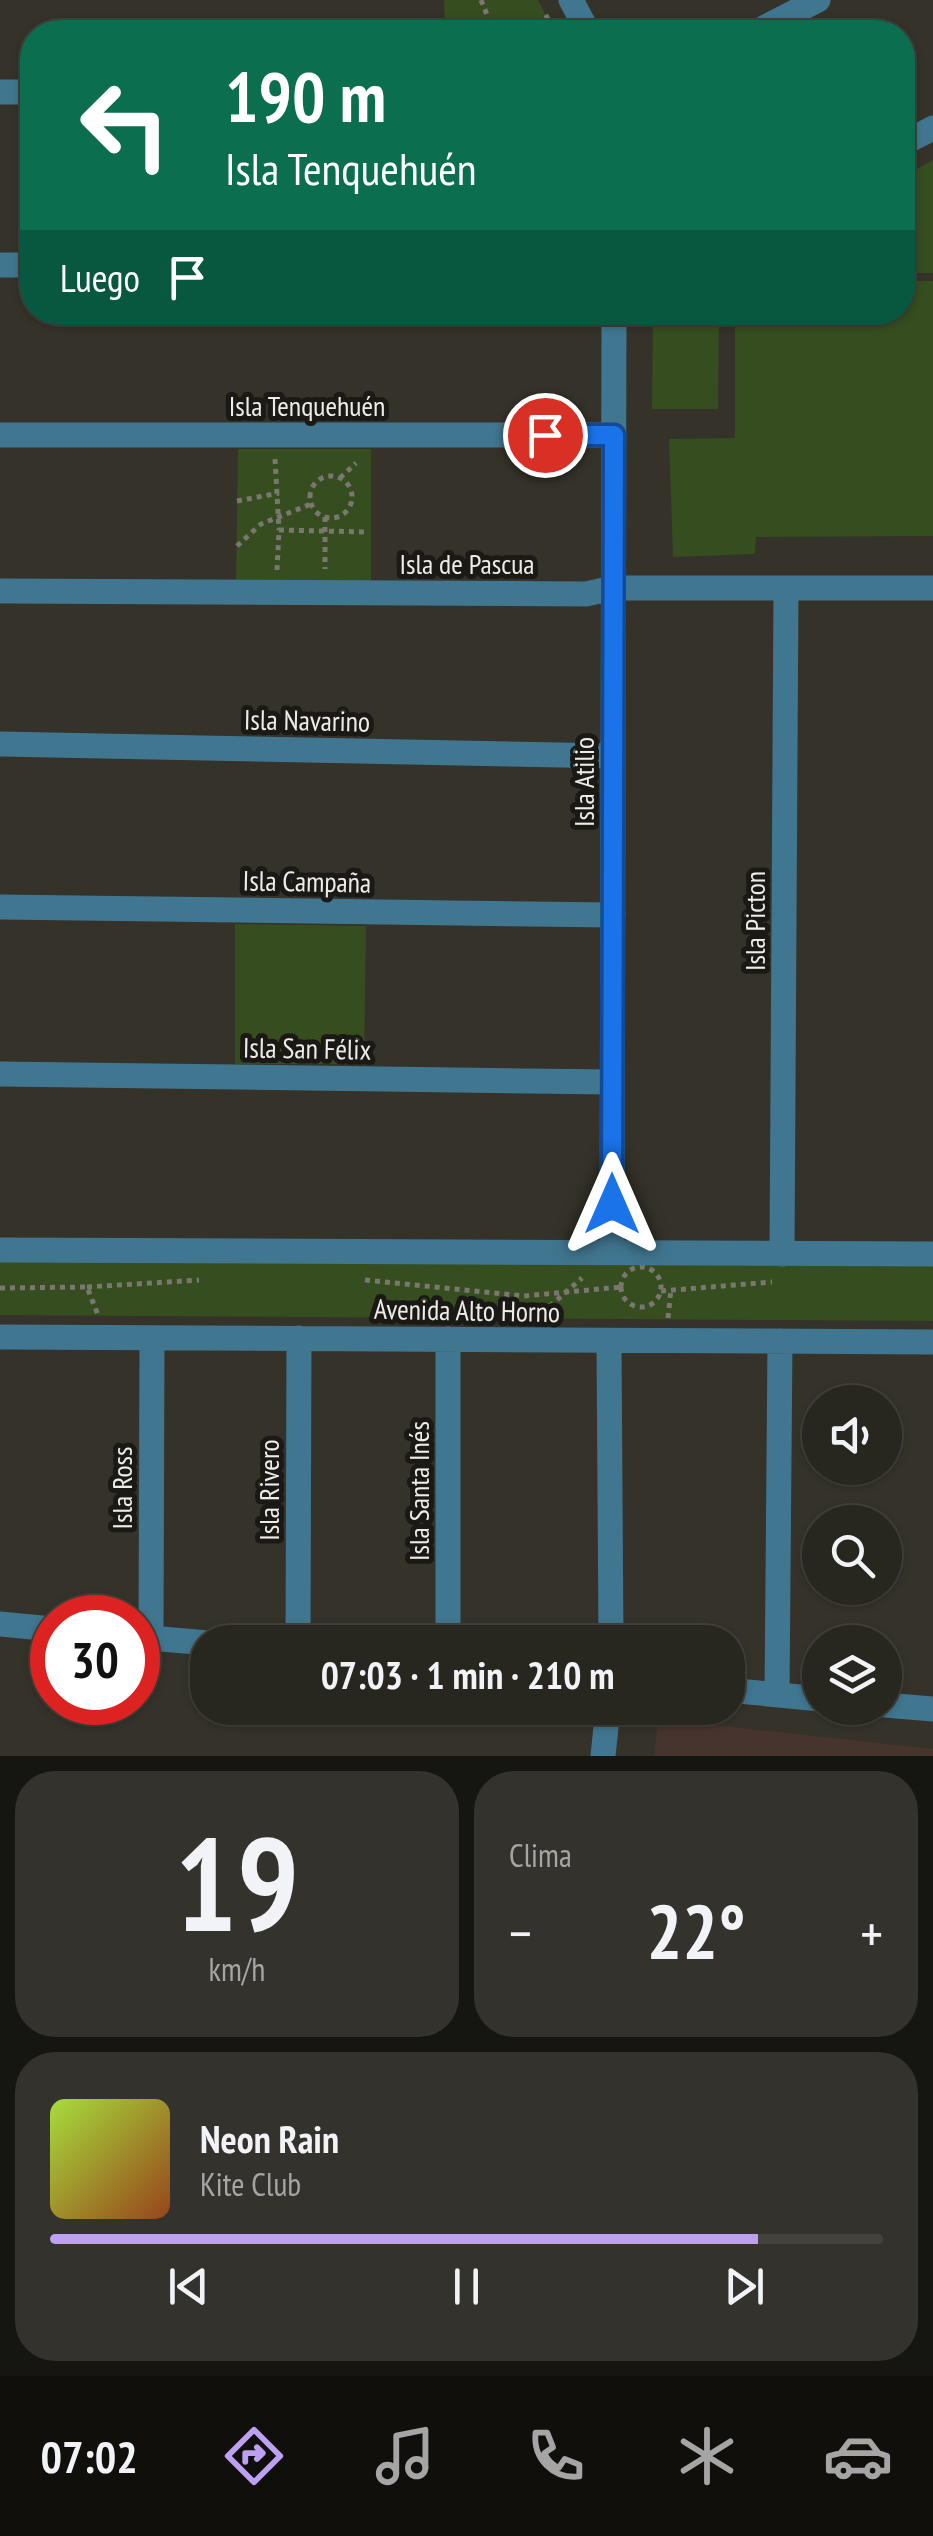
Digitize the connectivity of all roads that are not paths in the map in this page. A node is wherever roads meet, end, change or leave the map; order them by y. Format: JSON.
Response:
{"nodes":[{"id":1,"x":818,"y":0,"type":"edge"},
{"id":2,"x":779,"y":20,"type":"edge"},
{"id":3,"x":614,"y":325,"type":"edge"},
{"id":4,"x":0,"y":435,"type":"edge"},
{"id":5,"x":614,"y":435,"type":"junction"},
{"id":6,"x":614,"y":588,"type":"junction"},
{"id":7,"x":786,"y":588,"type":"junction"},
{"id":8,"x":933,"y":588,"type":"edge"},
{"id":9,"x":0,"y":590,"type":"edge"},
{"id":10,"x":0,"y":744,"type":"edge"},
{"id":11,"x":613,"y":756,"type":"junction"},
{"id":12,"x":0,"y":907,"type":"edge"},
{"id":13,"x":613,"y":915,"type":"junction"},
{"id":14,"x":0,"y":1074,"type":"edge"},
{"id":15,"x":612,"y":1082,"type":"junction"},
{"id":16,"x":0,"y":1250,"type":"edge"},
{"id":17,"x":612,"y":1252,"type":"junction"},
{"id":18,"x":782,"y":1254,"type":"junction"},
{"id":19,"x":933,"y":1254,"type":"edge"},
{"id":20,"x":0,"y":1337,"type":"edge"},
{"id":21,"x":152,"y":1338,"type":"junction"},
{"id":22,"x":299,"y":1338,"type":"junction"},
{"id":23,"x":448,"y":1339,"type":"junction"},
{"id":24,"x":780,"y":1341,"type":"junction"},
{"id":25,"x":610,"y":1342,"type":"junction"},
{"id":26,"x":933,"y":1342,"type":"edge"},
{"id":27,"x":145,"y":1595,"type":"edge"},
{"id":28,"x":0,"y":1624,"type":"edge"},
{"id":29,"x":298,"y":1625,"type":"edge"},
{"id":30,"x":448,"y":1625,"type":"edge"},
{"id":31,"x":610,"y":1625,"type":"edge"},
{"id":32,"x":30,"y":1627,"type":"edge"},
{"id":33,"x":160,"y":1638,"type":"edge"},
{"id":34,"x":190,"y":1641,"type":"edge"},
{"id":35,"x":933,"y":1686,"type":"edge"},
{"id":36,"x":745,"y":1692,"type":"edge"},
{"id":37,"x":777,"y":1695,"type":"junction"},
{"id":38,"x":802,"y":1697,"type":"edge"},
{"id":39,"x":902,"y":1706,"type":"edge"},
{"id":40,"x":933,"y":1709,"type":"edge"},
{"id":41,"x":606,"y":1725,"type":"edge"},
{"id":42,"x":603,"y":1756,"type":"edge"}],
"edges":[{"from":1,"to":2,"type":"street"},
{"from":3,"to":5,"type":"street","name":"Isla Atilio"},
{"from":4,"to":5,"type":"street","name":"Isla Tenquehuén"},
{"from":5,"to":6,"type":"street","name":"Isla Atilio"},
{"from":6,"to":7,"type":"street","name":"Isla de Pascua"},
{"from":6,"to":9,"type":"street","name":"Isla de Pascua"},
{"from":6,"to":11,"type":"street","name":"Isla Atilio"},
{"from":7,"to":8,"type":"street","name":"Isla de Pascua"},
{"from":7,"to":18,"type":"street","name":"Isla Picton"},
{"from":10,"to":11,"type":"street","name":"Isla Navarino"},
{"from":11,"to":13,"type":"street","name":"Isla Atilio"},
{"from":12,"to":13,"type":"street","name":"Isla Campaña"},
{"from":13,"to":15,"type":"street","name":"Isla Atilio"},
{"from":14,"to":15,"type":"street","name":"Isla San Félix"},
{"from":15,"to":17,"type":"street","name":"Isla Atilio"},
{"from":16,"to":17,"type":"street","name":"Avenida Alto Horno"},
{"from":17,"to":18,"type":"street","name":"Avenida Alto Horno"},
{"from":18,"to":19,"type":"street","name":"Avenida Alto Horno"},
{"from":20,"to":21,"type":"street","name":"Avenida Alto Horno"},
{"from":21,"to":22,"type":"street","name":"Avenida Alto Horno"},
{"from":21,"to":27,"type":"street","name":"Isla Ross"},
{"from":22,"to":23,"type":"street","name":"Avenida Alto Horno"},
{"from":22,"to":29,"type":"street","name":"Isla Rivero"},
{"from":23,"to":25,"type":"street","name":"Avenida Alto Horno"},
{"from":23,"to":30,"type":"street","name":"Isla Santa Inés"},
{"from":24,"to":25,"type":"street","name":"Avenida Alto Horno"},
{"from":24,"to":26,"type":"street","name":"Avenida Alto Horno"},
{"from":24,"to":37,"type":"street"},
{"from":25,"to":31,"type":"street"},
{"from":28,"to":32,"type":"street"},
{"from":33,"to":34,"type":"street"},
{"from":35,"to":40,"type":"street"},
{"from":36,"to":37,"type":"street"},
{"from":37,"to":38,"type":"street"},
{"from":39,"to":40,"type":"street"},
{"from":41,"to":42,"type":"street"}]}
